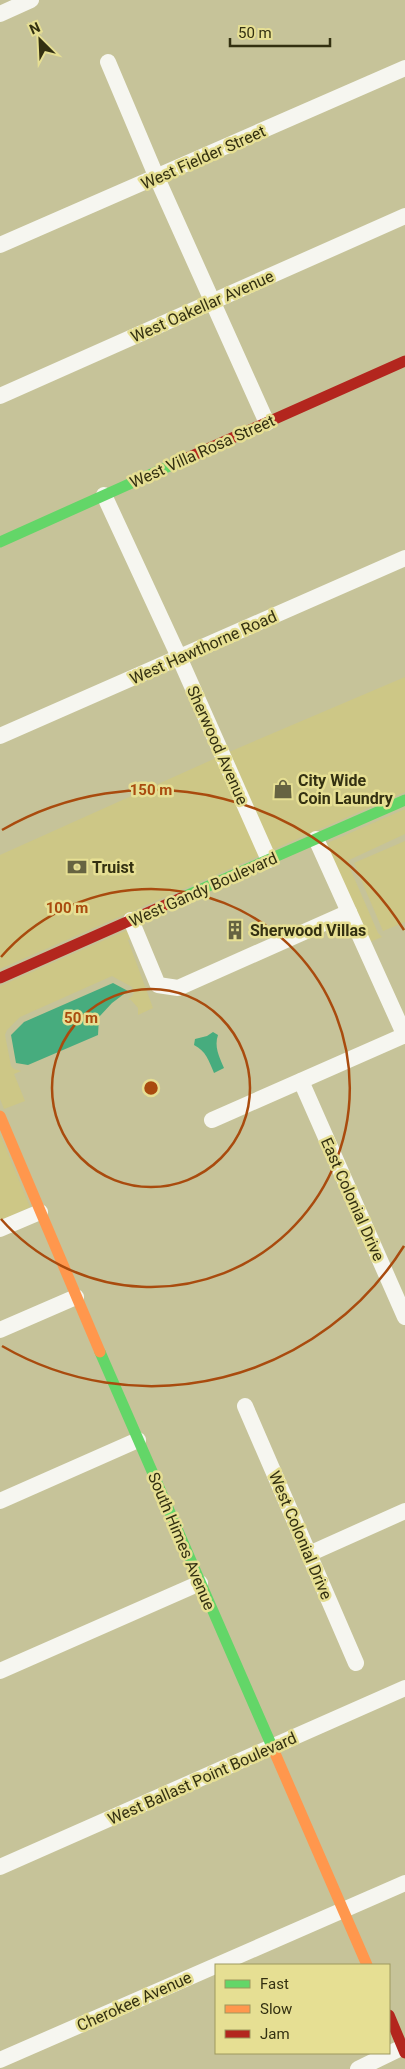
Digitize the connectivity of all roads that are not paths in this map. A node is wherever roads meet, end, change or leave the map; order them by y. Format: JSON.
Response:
{"nodes":[{"id":1,"x":31,"y":0,"type":"edge"},
{"id":2,"x":0,"y":14,"type":"edge"},
{"id":3,"x":108,"y":62,"type":"dead end"},
{"id":4,"x":405,"y":68,"type":"edge"},
{"id":5,"x":157,"y":178,"type":"junction"},
{"id":6,"x":405,"y":216,"type":"edge"},
{"id":7,"x":0,"y":245,"type":"edge"},
{"id":8,"x":213,"y":301,"type":"junction"},
{"id":9,"x":405,"y":361,"type":"edge"},
{"id":10,"x":0,"y":396,"type":"edge"},
{"id":11,"x":267,"y":423,"type":"junction"},
{"id":12,"x":104,"y":495,"type":"junction"},
{"id":13,"x":0,"y":542,"type":"edge"},
{"id":14,"x":405,"y":558,"type":"edge"},
{"id":15,"x":179,"y":657,"type":"junction"},
{"id":16,"x":0,"y":736,"type":"edge"},
{"id":17,"x":405,"y":800,"type":"edge"},
{"id":18,"x":316,"y":839,"type":"junction"},
{"id":19,"x":269,"y":860,"type":"junction"},
{"id":20,"x":349,"y":912,"type":"junction"},
{"id":21,"x":131,"y":920,"type":"junction"},
{"id":22,"x":0,"y":978,"type":"edge"},
{"id":23,"x":405,"y":1036,"type":"edge"},
{"id":24,"x":302,"y":1081,"type":"junction"},
{"id":25,"x":0,"y":1116,"type":"edge"},
{"id":26,"x":212,"y":1120,"type":"dead end"},
{"id":27,"x":40,"y":1212,"type":"junction"},
{"id":28,"x":0,"y":1229,"type":"edge"},
{"id":29,"x":76,"y":1297,"type":"junction"},
{"id":30,"x":405,"y":1317,"type":"edge"},
{"id":31,"x":0,"y":1330,"type":"edge"},
{"id":32,"x":245,"y":1406,"type":"dead end"},
{"id":33,"x":138,"y":1440,"type":"junction"},
{"id":34,"x":0,"y":1501,"type":"edge"},
{"id":35,"x":405,"y":1511,"type":"edge"},
{"id":36,"x":309,"y":1554,"type":"junction"},
{"id":37,"x":200,"y":1583,"type":"junction"},
{"id":38,"x":356,"y":1663,"type":"dead end"},
{"id":39,"x":0,"y":1671,"type":"edge"},
{"id":40,"x":405,"y":1688,"type":"edge"},
{"id":41,"x":272,"y":1747,"type":"junction"},
{"id":42,"x":0,"y":1867,"type":"edge"},
{"id":43,"x":405,"y":1883,"type":"edge"},
{"id":44,"x":342,"y":1909,"type":"junction"},
{"id":45,"x":217,"y":1964,"type":"edge"},
{"id":46,"x":367,"y":1964,"type":"edge"},
{"id":47,"x":215,"y":1965,"type":"edge"},
{"id":48,"x":390,"y":2018,"type":"edge"},
{"id":49,"x":404,"y":2048,"type":"edge"},
{"id":50,"x":0,"y":2060,"type":"edge"},
{"id":51,"x":358,"y":2069,"type":"edge"}],
"edges":[{"from":1,"to":2,"type":"street"},
{"from":3,"to":5,"type":"street"},
{"from":4,"to":5,"type":"street","name":"West Fielder Street"},
{"from":5,"to":7,"type":"street","name":"West Fielder Street"},
{"from":5,"to":8,"type":"street"},
{"from":6,"to":8,"type":"street","name":"West Oakellar Avenue"},
{"from":8,"to":10,"type":"street","name":"West Oakellar Avenue"},
{"from":8,"to":11,"type":"street"},
{"from":9,"to":11,"type":"street","name":"West Villa Rosa Street"},
{"from":11,"to":12,"type":"street","name":"West Villa Rosa Street"},
{"from":12,"to":13,"type":"street","name":"West Villa Rosa Street"},
{"from":12,"to":15,"type":"street","name":"Sherwood Avenue"},
{"from":14,"to":15,"type":"street","name":"West Hawthorne Road"},
{"from":15,"to":16,"type":"street","name":"West Hawthorne Road"},
{"from":15,"to":19,"type":"street","name":"Sherwood Avenue"},
{"from":17,"to":18,"type":"street","name":"West Gandy Boulevard"},
{"from":18,"to":19,"type":"street","name":"West Gandy Boulevard"},
{"from":18,"to":20,"type":"street"},
{"from":19,"to":21,"type":"street","name":"West Gandy Boulevard"},
{"from":20,"to":21,"type":"street"},
{"from":20,"to":23,"type":"street"},
{"from":21,"to":22,"type":"street","name":"West Gandy Boulevard"},
{"from":23,"to":24,"type":"street"},
{"from":24,"to":26,"type":"street"},
{"from":24,"to":30,"type":"street","name":"East Colonial Drive"},
{"from":25,"to":27,"type":"street","name":"South Himes Avenue"},
{"from":27,"to":28,"type":"street"},
{"from":27,"to":29,"type":"street","name":"South Himes Avenue"},
{"from":29,"to":31,"type":"street"},
{"from":29,"to":33,"type":"street","name":"South Himes Avenue"},
{"from":32,"to":36,"type":"street","name":"West Colonial Drive"},
{"from":33,"to":34,"type":"street"},
{"from":33,"to":37,"type":"street","name":"South Himes Avenue"},
{"from":35,"to":36,"type":"street"},
{"from":36,"to":38,"type":"street","name":"West Colonial Drive"},
{"from":37,"to":39,"type":"street"},
{"from":37,"to":41,"type":"street","name":"South Himes Avenue"},
{"from":40,"to":41,"type":"street","name":"West Ballast Point Boulevard"},
{"from":41,"to":42,"type":"street","name":"West Ballast Point Boulevard"},
{"from":41,"to":44,"type":"street","name":"South Himes Avenue"},
{"from":43,"to":44,"type":"street","name":"Cherokee Avenue"},
{"from":44,"to":45,"type":"street","name":"Cherokee Avenue"},
{"from":44,"to":46,"type":"street","name":"South Himes Avenue"},
{"from":47,"to":50,"type":"street","name":"Cherokee Avenue"},
{"from":48,"to":49,"type":"street"},
{"from":49,"to":51,"type":"street"}]}
